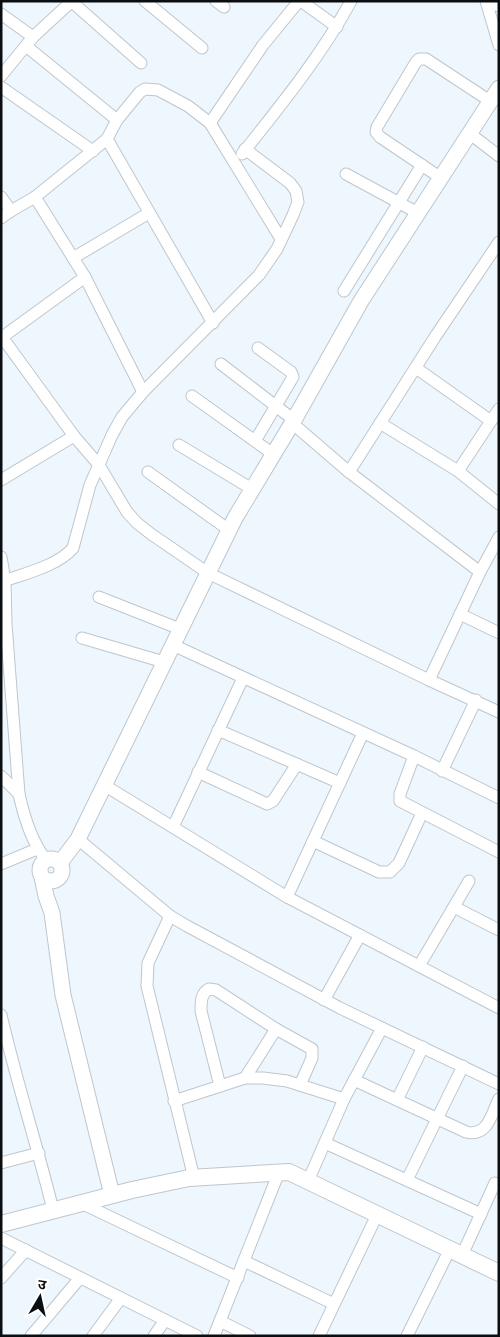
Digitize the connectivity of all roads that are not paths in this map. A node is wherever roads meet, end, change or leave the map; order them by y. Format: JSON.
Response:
{"nodes":[{"id":1,"x":145,"y":1,"type":"edge"},
{"id":2,"x":300,"y":1,"type":"edge"},
{"id":3,"x":351,"y":1,"type":"edge"},
{"id":4,"x":486,"y":2,"type":"edge"},
{"id":5,"x":66,"y":3,"type":"edge"},
{"id":6,"x":499,"y":6,"type":"edge"},
{"id":7,"x":1,"y":14,"type":"edge"},
{"id":8,"x":337,"y":27,"type":"junction"},
{"id":9,"x":29,"y":41,"type":"junction"},
{"id":10,"x":499,"y":45,"type":"edge"},
{"id":11,"x":202,"y":48,"type":"dead end"},
{"id":12,"x":141,"y":63,"type":"dead end"},
{"id":13,"x":1,"y":76,"type":"edge"},
{"id":14,"x":1,"y":86,"type":"edge"},
{"id":15,"x":499,"y":88,"type":"edge"},
{"id":16,"x":490,"y":101,"type":"junction"},
{"id":17,"x":117,"y":120,"type":"junction"},
{"id":18,"x":210,"y":123,"type":"junction"},
{"id":19,"x":469,"y":133,"type":"junction"},
{"id":20,"x":107,"y":140,"type":"junction"},
{"id":21,"x":245,"y":149,"type":"junction"},
{"id":22,"x":93,"y":151,"type":"junction"},
{"id":23,"x":499,"y":156,"type":"edge"},
{"id":24,"x":234,"y":163,"type":"junction"},
{"id":25,"x":422,"y":165,"type":"junction"},
{"id":26,"x":346,"y":174,"type":"dead end"},
{"id":27,"x":441,"y":178,"type":"junction"},
{"id":28,"x":1,"y":197,"type":"edge"},
{"id":29,"x":35,"y":197,"type":"junction"},
{"id":30,"x":399,"y":202,"type":"junction"},
{"id":31,"x":11,"y":211,"type":"junction"},
{"id":32,"x":150,"y":212,"type":"junction"},
{"id":33,"x":418,"y":213,"type":"junction"},
{"id":34,"x":1,"y":218,"type":"edge"},
{"id":35,"x":281,"y":239,"type":"junction"},
{"id":36,"x":499,"y":242,"type":"edge"},
{"id":37,"x":73,"y":258,"type":"junction"},
{"id":38,"x":85,"y":277,"type":"junction"},
{"id":39,"x":344,"y":292,"type":"dead end"},
{"id":40,"x":213,"y":323,"type":"junction"},
{"id":41,"x":2,"y":337,"type":"edge"},
{"id":42,"x":258,"y":348,"type":"dead end"},
{"id":43,"x":221,"y":364,"type":"dead end"},
{"id":44,"x":416,"y":368,"type":"junction"},
{"id":45,"x":143,"y":392,"type":"junction"},
{"id":46,"x":192,"y":396,"type":"dead end"},
{"id":47,"x":277,"y":406,"type":"junction"},
{"id":48,"x":499,"y":409,"type":"edge"},
{"id":49,"x":293,"y":421,"type":"junction"},
{"id":50,"x":490,"y":421,"type":"junction"},
{"id":51,"x":380,"y":422,"type":"junction"},
{"id":52,"x":74,"y":436,"type":"junction"},
{"id":53,"x":255,"y":441,"type":"junction"},
{"id":54,"x":179,"y":445,"type":"dead end"},
{"id":55,"x":273,"y":454,"type":"junction"},
{"id":56,"x":99,"y":464,"type":"junction"},
{"id":57,"x":458,"y":471,"type":"junction"},
{"id":58,"x":148,"y":472,"type":"dead end"},
{"id":59,"x":349,"y":472,"type":"junction"},
{"id":60,"x":1,"y":480,"type":"edge"},
{"id":61,"x":252,"y":489,"type":"junction"},
{"id":62,"x":499,"y":504,"type":"edge"},
{"id":63,"x":229,"y":530,"type":"junction"},
{"id":64,"x":499,"y":537,"type":"edge"},
{"id":65,"x":1,"y":557,"type":"edge"},
{"id":66,"x":480,"y":572,"type":"junction"},
{"id":67,"x":208,"y":573,"type":"junction"},
{"id":68,"x":3,"y":582,"type":"edge"},
{"id":69,"x":99,"y":597,"type":"dead end"},
{"id":70,"x":460,"y":614,"type":"junction"},
{"id":71,"x":180,"y":630,"type":"junction"},
{"id":72,"x":499,"y":633,"type":"edge"},
{"id":73,"x":82,"y":638,"type":"dead end"},
{"id":74,"x":172,"y":645,"type":"junction"},
{"id":75,"x":164,"y":662,"type":"junction"},
{"id":76,"x":243,"y":678,"type":"junction"},
{"id":77,"x":429,"y":680,"type":"junction"},
{"id":78,"x":476,"y":700,"type":"junction"},
{"id":79,"x":499,"y":712,"type":"edge"},
{"id":80,"x":218,"y":730,"type":"junction"},
{"id":81,"x":363,"y":733,"type":"junction"},
{"id":82,"x":414,"y":756,"type":"junction"},
{"id":83,"x":297,"y":764,"type":"junction"},
{"id":84,"x":442,"y":770,"type":"junction"},
{"id":85,"x":198,"y":772,"type":"junction"},
{"id":86,"x":1,"y":776,"type":"edge"},
{"id":87,"x":340,"y":783,"type":"junction"},
{"id":88,"x":104,"y":784,"type":"junction"},
{"id":89,"x":19,"y":794,"type":"junction"},
{"id":90,"x":499,"y":798,"type":"edge"},
{"id":91,"x":422,"y":814,"type":"junction"},
{"id":92,"x":173,"y":827,"type":"junction"},
{"id":93,"x":78,"y":839,"type":"junction"},
{"id":94,"x":313,"y":841,"type":"junction"},
{"id":95,"x":499,"y":852,"type":"edge"},
{"id":96,"x":47,"y":857,"type":"junction"},
{"id":97,"x":1,"y":864,"type":"edge"},
{"id":98,"x":470,"y":881,"type":"dead end"},
{"id":99,"x":287,"y":897,"type":"junction"},
{"id":100,"x":454,"y":907,"type":"junction"},
{"id":101,"x":52,"y":913,"type":"junction"},
{"id":102,"x":170,"y":916,"type":"junction"},
{"id":103,"x":499,"y":930,"type":"edge"},
{"id":104,"x":360,"y":935,"type":"junction"},
{"id":105,"x":419,"y":966,"type":"junction"},
{"id":106,"x":324,"y":1000,"type":"junction"},
{"id":107,"x":499,"y":1008,"type":"edge"},
{"id":108,"x":1,"y":1015,"type":"edge"},
{"id":109,"x":382,"y":1028,"type":"junction"},
{"id":110,"x":276,"y":1029,"type":"junction"},
{"id":111,"x":423,"y":1048,"type":"junction"},
{"id":112,"x":463,"y":1066,"type":"junction"},
{"id":113,"x":246,"y":1078,"type":"junction"},
{"id":114,"x":354,"y":1080,"type":"junction"},
{"id":115,"x":300,"y":1084,"type":"junction"},
{"id":116,"x":499,"y":1084,"type":"edge"},
{"id":117,"x":220,"y":1086,"type":"junction"},
{"id":118,"x":344,"y":1099,"type":"junction"},
{"id":119,"x":499,"y":1099,"type":"edge"},
{"id":120,"x":397,"y":1100,"type":"junction"},
{"id":121,"x":174,"y":1101,"type":"junction"},
{"id":122,"x":436,"y":1118,"type":"junction"},
{"id":123,"x":325,"y":1143,"type":"junction"},
{"id":124,"x":39,"y":1152,"type":"junction"},
{"id":125,"x":1,"y":1163,"type":"edge"},
{"id":126,"x":279,"y":1172,"type":"junction"},
{"id":127,"x":194,"y":1178,"type":"junction"},
{"id":128,"x":407,"y":1180,"type":"junction"},
{"id":129,"x":308,"y":1181,"type":"junction"},
{"id":130,"x":498,"y":1181,"type":"edge"},
{"id":131,"x":112,"y":1195,"type":"junction"},
{"id":132,"x":81,"y":1203,"type":"junction"},
{"id":133,"x":53,"y":1210,"type":"junction"},
{"id":134,"x":377,"y":1214,"type":"junction"},
{"id":135,"x":481,"y":1214,"type":"junction"},
{"id":136,"x":1,"y":1224,"type":"edge"},
{"id":137,"x":1,"y":1238,"type":"edge"},
{"id":138,"x":26,"y":1250,"type":"junction"},
{"id":139,"x":456,"y":1252,"type":"junction"},
{"id":140,"x":244,"y":1261,"type":"junction"},
{"id":141,"x":499,"y":1273,"type":"edge"},
{"id":142,"x":1,"y":1278,"type":"edge"},
{"id":143,"x":80,"y":1278,"type":"junction"},
{"id":144,"x":238,"y":1278,"type":"junction"},
{"id":145,"x":121,"y":1298,"type":"junction"},
{"id":146,"x":334,"y":1304,"type":"junction"},
{"id":147,"x":165,"y":1320,"type":"junction"},
{"id":148,"x":220,"y":1321,"type":"junction"},
{"id":149,"x":411,"y":1335,"type":"edge"},
{"id":150,"x":31,"y":1336,"type":"edge"},
{"id":151,"x":93,"y":1336,"type":"edge"},
{"id":152,"x":154,"y":1336,"type":"edge"},
{"id":153,"x":197,"y":1336,"type":"edge"},
{"id":154,"x":214,"y":1336,"type":"edge"},
{"id":155,"x":250,"y":1336,"type":"edge"},
{"id":156,"x":319,"y":1336,"type":"edge"}],
"edges":[{"from":1,"to":11,"type":"street"},
{"from":2,"to":8,"type":"street"},
{"from":2,"to":18,"type":"street"},
{"from":3,"to":8,"type":"street"},
{"from":4,"to":6,"type":"street"},
{"from":4,"to":10,"type":"street"},
{"from":5,"to":9,"type":"street"},
{"from":5,"to":12,"type":"street"},
{"from":7,"to":9,"type":"street"},
{"from":8,"to":21,"type":"street"},
{"from":9,"to":13,"type":"street"},
{"from":9,"to":17,"type":"street"},
{"from":14,"to":22,"type":"street"},
{"from":15,"to":16,"type":"street"},
{"from":16,"to":19,"type":"street"},
{"from":16,"to":25,"type":"street"},
{"from":17,"to":18,"type":"street"},
{"from":17,"to":20,"type":"street"},
{"from":18,"to":24,"type":"street"},
{"from":19,"to":23,"type":"street"},
{"from":19,"to":27,"type":"street"},
{"from":20,"to":22,"type":"street"},
{"from":20,"to":32,"type":"street"},
{"from":21,"to":24,"type":"street"},
{"from":21,"to":35,"type":"street"},
{"from":22,"to":29,"type":"street"},
{"from":24,"to":35,"type":"street"},
{"from":25,"to":27,"type":"street"},
{"from":25,"to":30,"type":"street"},
{"from":26,"to":30,"type":"street"},
{"from":27,"to":33,"type":"street"},
{"from":28,"to":31,"type":"street"},
{"from":29,"to":31,"type":"street"},
{"from":29,"to":37,"type":"street"},
{"from":30,"to":33,"type":"street"},
{"from":30,"to":39,"type":"street"},
{"from":31,"to":34,"type":"street"},
{"from":32,"to":37,"type":"street"},
{"from":32,"to":40,"type":"street"},
{"from":33,"to":49,"type":"street"},
{"from":35,"to":40,"type":"street"},
{"from":36,"to":44,"type":"street"},
{"from":37,"to":38,"type":"street"},
{"from":38,"to":41,"type":"street"},
{"from":38,"to":45,"type":"street"},
{"from":40,"to":45,"type":"street"},
{"from":41,"to":52,"type":"street"},
{"from":42,"to":47,"type":"street"},
{"from":43,"to":47,"type":"street"},
{"from":44,"to":50,"type":"street"},
{"from":44,"to":51,"type":"street"},
{"from":45,"to":56,"type":"street"},
{"from":46,"to":53,"type":"street"},
{"from":47,"to":49,"type":"street"},
{"from":47,"to":53,"type":"street"},
{"from":48,"to":50,"type":"street"},
{"from":49,"to":55,"type":"street"},
{"from":49,"to":59,"type":"street"},
{"from":50,"to":57,"type":"street"},
{"from":51,"to":57,"type":"street"},
{"from":51,"to":59,"type":"street"},
{"from":52,"to":56,"type":"street"},
{"from":52,"to":60,"type":"street"},
{"from":53,"to":55,"type":"street"},
{"from":54,"to":61,"type":"street"},
{"from":55,"to":61,"type":"street"},
{"from":56,"to":67,"type":"street"},
{"from":56,"to":68,"type":"street"},
{"from":57,"to":62,"type":"street"},
{"from":58,"to":63,"type":"street"},
{"from":59,"to":66,"type":"street"},
{"from":61,"to":63,"type":"street"},
{"from":63,"to":67,"type":"street"},
{"from":64,"to":66,"type":"street"},
{"from":65,"to":68,"type":"street"},
{"from":66,"to":70,"type":"street"},
{"from":67,"to":71,"type":"street"},
{"from":67,"to":77,"type":"street"},
{"from":68,"to":89,"type":"street"},
{"from":69,"to":71,"type":"street"},
{"from":70,"to":72,"type":"street"},
{"from":70,"to":77,"type":"street"},
{"from":71,"to":74,"type":"street"},
{"from":73,"to":75,"type":"street"},
{"from":74,"to":75,"type":"street"},
{"from":74,"to":76,"type":"street"},
{"from":75,"to":88,"type":"street"},
{"from":76,"to":80,"type":"street"},
{"from":76,"to":81,"type":"street"},
{"from":77,"to":78,"type":"street"},
{"from":78,"to":79,"type":"street"},
{"from":78,"to":84,"type":"street"},
{"from":80,"to":83,"type":"street"},
{"from":80,"to":85,"type":"street"},
{"from":81,"to":82,"type":"street"},
{"from":81,"to":87,"type":"street"},
{"from":82,"to":84,"type":"street"},
{"from":82,"to":91,"type":"street"},
{"from":83,"to":85,"type":"street"},
{"from":83,"to":87,"type":"street"},
{"from":84,"to":90,"type":"street"},
{"from":85,"to":92,"type":"street"},
{"from":86,"to":89,"type":"street"},
{"from":87,"to":94,"type":"street"},
{"from":88,"to":92,"type":"street"},
{"from":88,"to":93,"type":"street"},
{"from":89,"to":96,"type":"street"},
{"from":91,"to":94,"type":"street"},
{"from":91,"to":95,"type":"street"},
{"from":92,"to":99,"type":"street"},
{"from":93,"to":96,"type":"street"},
{"from":93,"to":102,"type":"street"},
{"from":94,"to":99,"type":"street"},
{"from":96,"to":97,"type":"street"},
{"from":96,"to":101,"type":"street"},
{"from":96,"to":101,"type":"street"},
{"from":98,"to":100,"type":"street"},
{"from":99,"to":104,"type":"street"},
{"from":100,"to":103,"type":"street"},
{"from":100,"to":105,"type":"street"},
{"from":101,"to":131,"type":"street"},
{"from":102,"to":106,"type":"street"},
{"from":102,"to":121,"type":"street"},
{"from":104,"to":105,"type":"street"},
{"from":104,"to":106,"type":"street"},
{"from":105,"to":107,"type":"street"},
{"from":106,"to":109,"type":"street"},
{"from":108,"to":124,"type":"street"},
{"from":109,"to":111,"type":"street"},
{"from":109,"to":114,"type":"street"},
{"from":110,"to":113,"type":"street"},
{"from":110,"to":115,"type":"street"},
{"from":110,"to":117,"type":"street"},
{"from":111,"to":112,"type":"street"},
{"from":111,"to":120,"type":"street"},
{"from":112,"to":116,"type":"street"},
{"from":112,"to":122,"type":"street"},
{"from":113,"to":115,"type":"street"},
{"from":113,"to":117,"type":"street"},
{"from":114,"to":118,"type":"street"},
{"from":114,"to":120,"type":"street"},
{"from":115,"to":118,"type":"street"},
{"from":117,"to":121,"type":"street"},
{"from":118,"to":123,"type":"street"},
{"from":119,"to":122,"type":"street"},
{"from":120,"to":122,"type":"street"},
{"from":121,"to":127,"type":"street"},
{"from":122,"to":128,"type":"street"},
{"from":123,"to":128,"type":"street"},
{"from":123,"to":129,"type":"street"},
{"from":124,"to":125,"type":"street"},
{"from":124,"to":133,"type":"street"},
{"from":126,"to":127,"type":"main road"},
{"from":126,"to":129,"type":"main road"},
{"from":126,"to":140,"type":"street"},
{"from":127,"to":131,"type":"main road"},
{"from":128,"to":135,"type":"street"},
{"from":129,"to":134,"type":"main road"},
{"from":130,"to":135,"type":"street"},
{"from":131,"to":132,"type":"main road"},
{"from":132,"to":133,"type":"main road"},
{"from":132,"to":144,"type":"street"},
{"from":133,"to":136,"type":"main road"},
{"from":134,"to":139,"type":"main road"},
{"from":134,"to":146,"type":"street"},
{"from":135,"to":139,"type":"street"},
{"from":137,"to":138,"type":"street"},
{"from":138,"to":142,"type":"street"},
{"from":138,"to":143,"type":"street"},
{"from":139,"to":141,"type":"main road"},
{"from":139,"to":149,"type":"street"},
{"from":140,"to":144,"type":"street"},
{"from":140,"to":146,"type":"street"},
{"from":143,"to":145,"type":"street"},
{"from":143,"to":150,"type":"street"},
{"from":144,"to":148,"type":"street"},
{"from":145,"to":147,"type":"street"},
{"from":145,"to":151,"type":"street"},
{"from":146,"to":156,"type":"street"},
{"from":147,"to":152,"type":"street"},
{"from":147,"to":153,"type":"street"},
{"from":148,"to":154,"type":"street"},
{"from":148,"to":155,"type":"street"}]}
